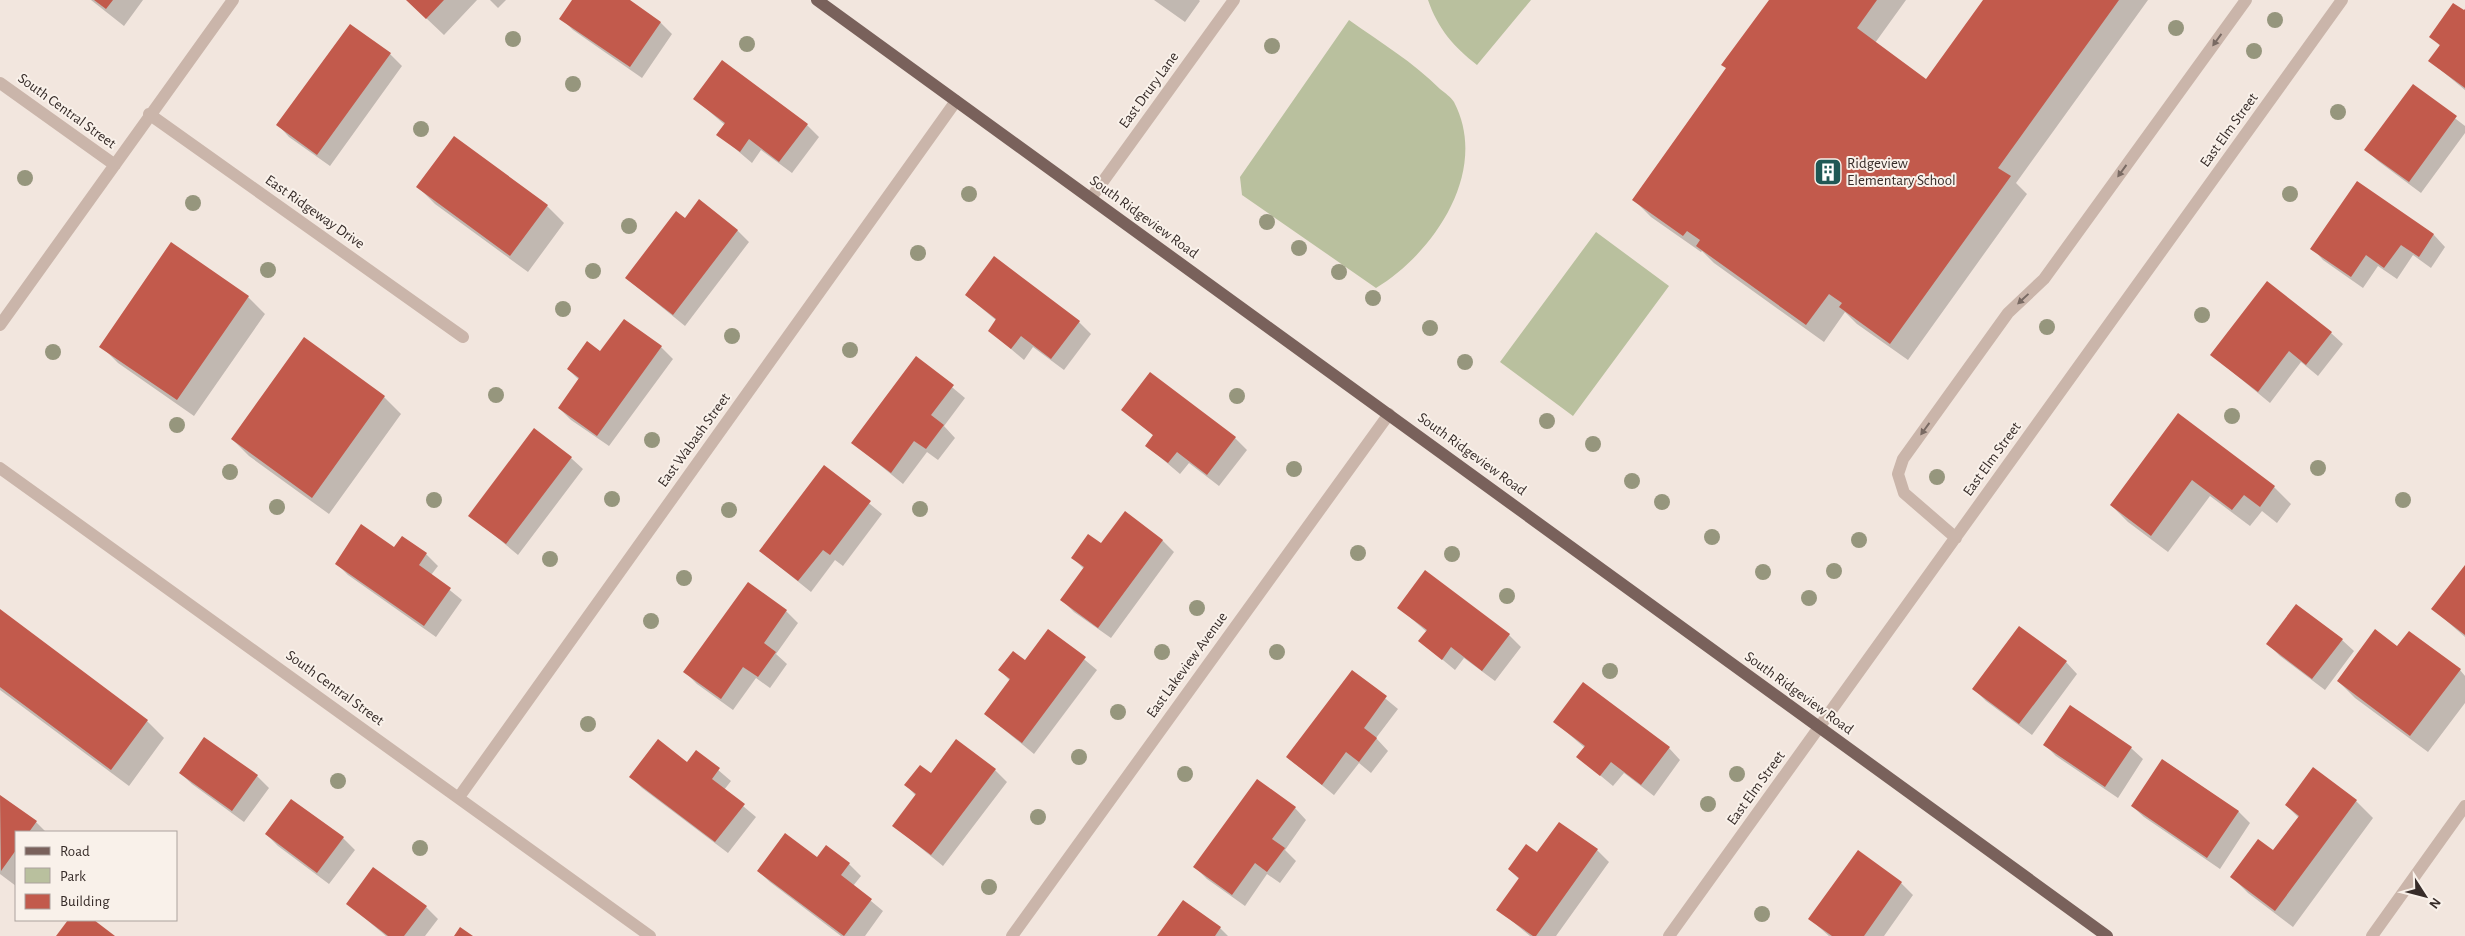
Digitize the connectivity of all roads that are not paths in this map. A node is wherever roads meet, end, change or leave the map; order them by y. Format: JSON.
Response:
{"nodes":[{"id":1,"x":234,"y":0,"type":"edge"},
{"id":2,"x":817,"y":0,"type":"edge"},
{"id":3,"x":1234,"y":0,"type":"edge"},
{"id":4,"x":2246,"y":0,"type":"edge"},
{"id":5,"x":2342,"y":0,"type":"edge"},
{"id":6,"x":0,"y":83,"type":"edge"},
{"id":7,"x":956,"y":101,"type":"junction"},
{"id":8,"x":149,"y":114,"type":"junction"},
{"id":9,"x":115,"y":165,"type":"junction"},
{"id":10,"x":1091,"y":198,"type":"junction"},
{"id":11,"x":0,"y":325,"type":"edge"},
{"id":12,"x":463,"y":337,"type":"dead end"},
{"id":13,"x":1389,"y":414,"type":"junction"},
{"id":14,"x":0,"y":468,"type":"edge"},
{"id":15,"x":1956,"y":538,"type":"junction"},
{"id":16,"x":1820,"y":728,"type":"junction"},
{"id":17,"x":459,"y":798,"type":"junction"},
{"id":18,"x":2465,"y":806,"type":"edge"},
{"id":19,"x":650,"y":936,"type":"edge"},
{"id":20,"x":1012,"y":936,"type":"edge"},
{"id":21,"x":1669,"y":936,"type":"edge"},
{"id":22,"x":2107,"y":936,"type":"edge"},
{"id":23,"x":2372,"y":936,"type":"edge"}],
"edges":[{"from":1,"to":8,"type":"street"},
{"from":2,"to":7,"type":"main road","name":"South Ridgeview Road"},
{"from":3,"to":10,"type":"street","name":"East Drury Lane"},
{"from":4,"to":15,"type":"street","one_way":true},
{"from":5,"to":15,"type":"street","name":"East Elm Street"},
{"from":6,"to":9,"type":"street","name":"South Central Street"},
{"from":7,"to":10,"type":"main road","name":"South Ridgeview Road"},
{"from":7,"to":17,"type":"street","name":"East Wabash Street"},
{"from":8,"to":9,"type":"street"},
{"from":8,"to":12,"type":"street","name":"East Ridgeway Drive"},
{"from":9,"to":11,"type":"street"},
{"from":10,"to":13,"type":"main road","name":"South Ridgeview Road"},
{"from":13,"to":16,"type":"main road","name":"South Ridgeview Road"},
{"from":13,"to":20,"type":"street","name":"East Lakeview Avenue"},
{"from":14,"to":17,"type":"street","name":"South Central Street"},
{"from":15,"to":16,"type":"street","name":"East Elm Street"},
{"from":16,"to":21,"type":"street","name":"East Elm Street"},
{"from":16,"to":22,"type":"main road","name":"South Ridgeview Road"},
{"from":17,"to":19,"type":"street","name":"South Central Street"},
{"from":18,"to":23,"type":"street"}]}
